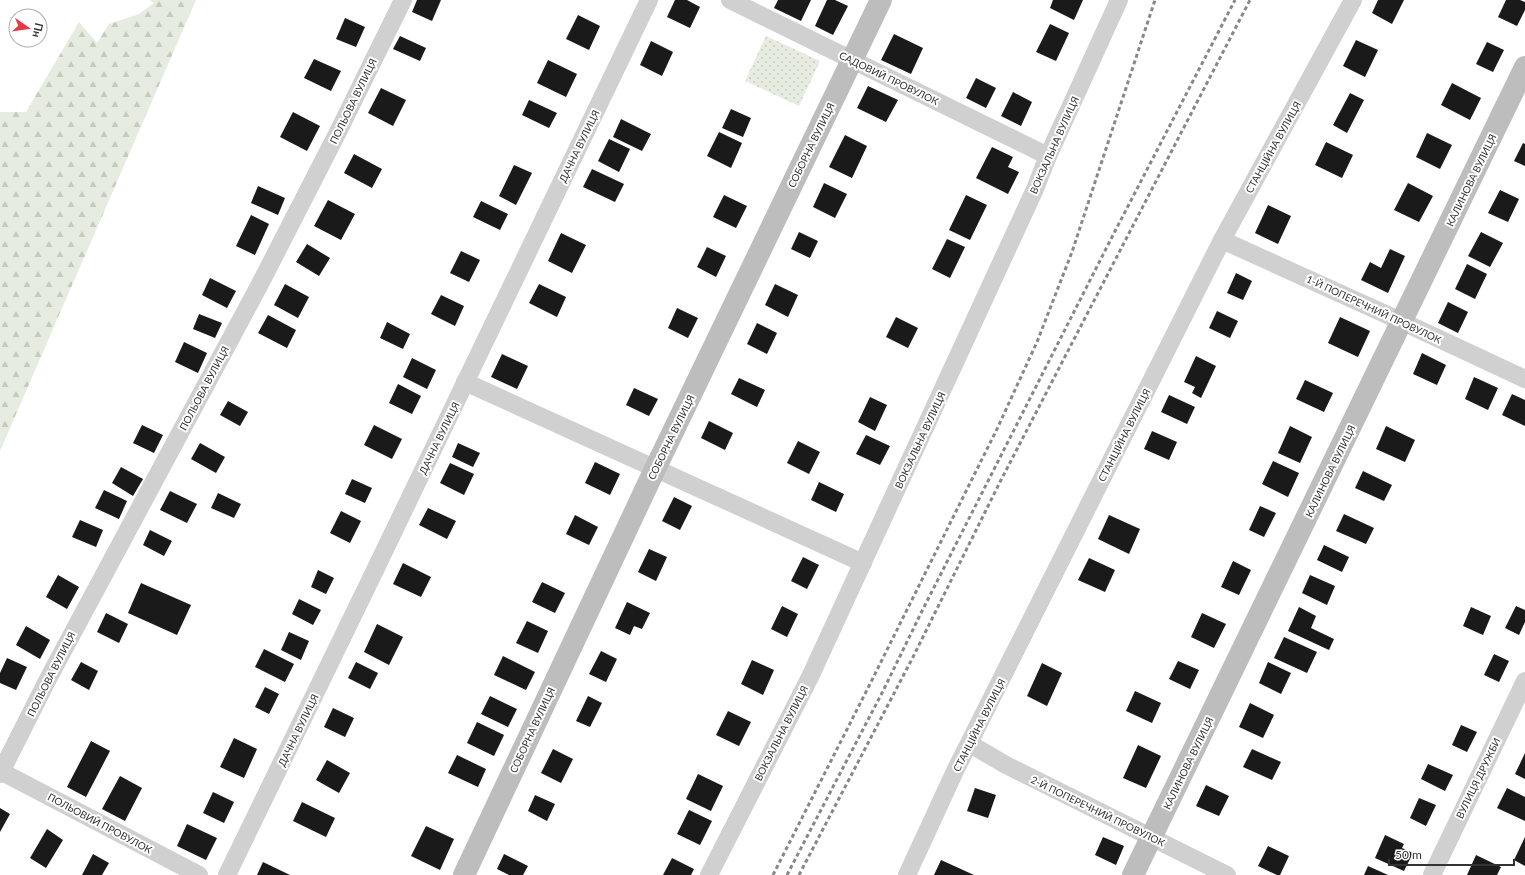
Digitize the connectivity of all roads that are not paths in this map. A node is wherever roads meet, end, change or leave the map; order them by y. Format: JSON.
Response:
{"nodes":[{"id":1,"x":403,"y":0,"type":"edge"},
{"id":2,"x":649,"y":0,"type":"edge"},
{"id":3,"x":730,"y":0,"type":"edge"},
{"id":4,"x":881,"y":0,"type":"edge"},
{"id":5,"x":1119,"y":0,"type":"edge"},
{"id":6,"x":1353,"y":0,"type":"edge"},
{"id":7,"x":851,"y":60,"type":"junction"},
{"id":8,"x":1525,"y":67,"type":"edge"},
{"id":9,"x":1048,"y":156,"type":"junction"},
{"id":10,"x":1222,"y":240,"type":"junction"},
{"id":11,"x":1402,"y":322,"type":"junction"},
{"id":12,"x":1525,"y":379,"type":"edge"},
{"id":13,"x":465,"y":382,"type":"junction"},
{"id":14,"x":655,"y":469,"type":"junction"},
{"id":15,"x":863,"y":563,"type":"junction"},
{"id":16,"x":1525,"y":681,"type":"edge"},
{"id":17,"x":970,"y":744,"type":"junction"},
{"id":18,"x":1,"y":773,"type":"edge"},
{"id":19,"x":1151,"y":837,"type":"junction"},
{"id":20,"x":198,"y":875,"type":"edge"},
{"id":21,"x":227,"y":875,"type":"edge"},
{"id":22,"x":464,"y":875,"type":"edge"},
{"id":23,"x":709,"y":875,"type":"edge"},
{"id":24,"x":907,"y":875,"type":"edge"},
{"id":25,"x":1133,"y":875,"type":"edge"},
{"id":26,"x":1227,"y":875,"type":"edge"},
{"id":27,"x":1432,"y":875,"type":"edge"}],
"edges":[{"from":1,"to":18,"type":"street","name":"ПОЛЬОВА ВУЛИЦЯ"},
{"from":2,"to":13,"type":"street","name":"ДАЧНА ВУЛИЦЯ"},
{"from":3,"to":7,"type":"street","name":"САДОВИЙ ПРОВУЛОК"},
{"from":4,"to":7,"type":"street","name":"СОБОРНА ВУЛИЦЯ"},
{"from":5,"to":9,"type":"street","name":"ВОКЗАЛЬНА ВУЛИЦЯ"},
{"from":6,"to":10,"type":"street","name":"СТАНЦІЙНА ВУЛИЦЯ"},
{"from":7,"to":9,"type":"street","name":"САДОВИЙ ПРОВУЛОК"},
{"from":7,"to":14,"type":"street","name":"СОБОРНА ВУЛИЦЯ"},
{"from":8,"to":11,"type":"street","name":"КАЛИНОВА ВУЛИЦЯ"},
{"from":9,"to":15,"type":"street","name":"ВОКЗАЛЬНА ВУЛИЦЯ"},
{"from":10,"to":11,"type":"street","name":"1-Й ПОПЕРЕЧНИЙ ПРОВУЛОК"},
{"from":10,"to":17,"type":"street","name":"СТАНЦІЙНА ВУЛИЦЯ"},
{"from":11,"to":12,"type":"street","name":"1-Й ПОПЕРЕЧНИЙ ПРОВУЛОК"},
{"from":11,"to":19,"type":"street","name":"КАЛИНОВА ВУЛИЦЯ"},
{"from":13,"to":14,"type":"street"},
{"from":13,"to":21,"type":"street","name":"ДАЧНА ВУЛИЦЯ"},
{"from":14,"to":15,"type":"street"},
{"from":14,"to":22,"type":"street","name":"СОБОРНА ВУЛИЦЯ"},
{"from":15,"to":23,"type":"street","name":"ВОКЗАЛЬНА ВУЛИЦЯ"},
{"from":16,"to":27,"type":"street","name":"ВУЛИЦЯ ДРУЖБИ"},
{"from":17,"to":19,"type":"street","name":"2-Й ПОПЕРЕЧНИЙ ПРОВУЛОК"},
{"from":17,"to":24,"type":"street","name":"СТАНЦІЙНА ВУЛИЦЯ"},
{"from":18,"to":20,"type":"street","name":"ПОЛЬОВИЙ ПРОВУЛОК"},
{"from":19,"to":25,"type":"street","name":"КАЛИНОВА ВУЛИЦЯ"},
{"from":19,"to":26,"type":"street","name":"2-Й ПОПЕРЕЧНИЙ ПРОВУЛОК"}]}
